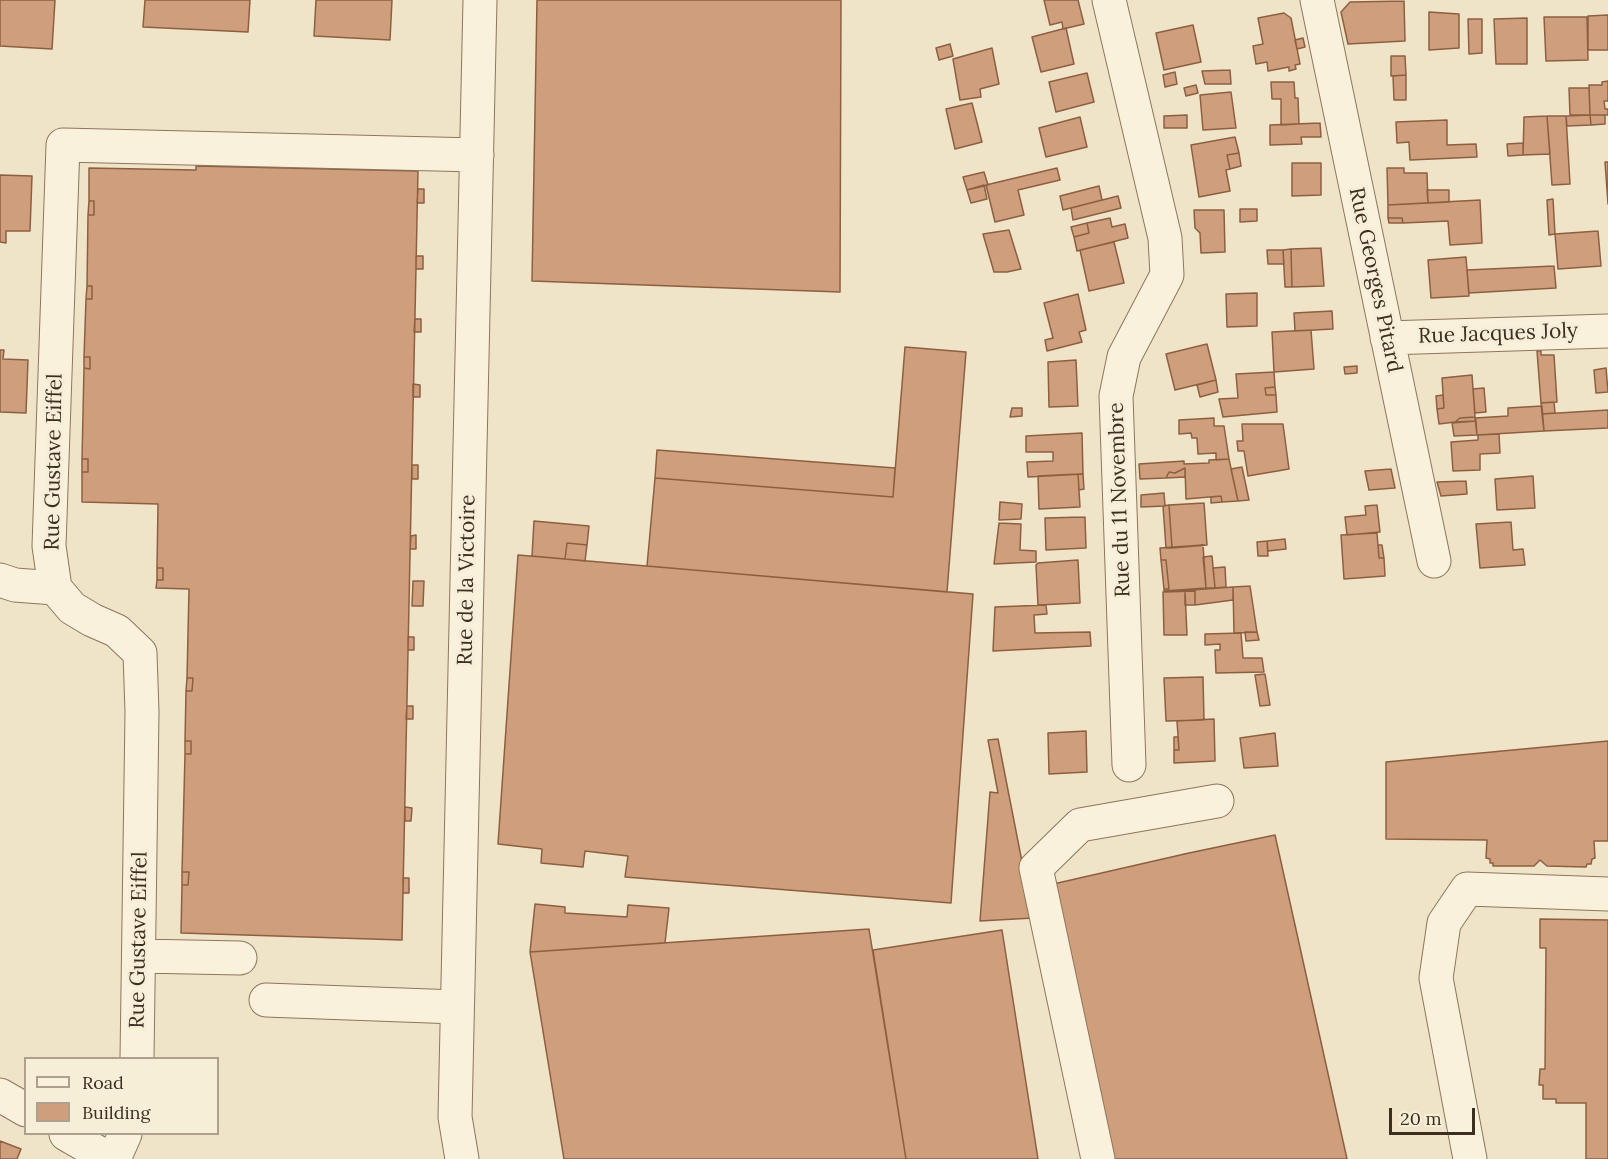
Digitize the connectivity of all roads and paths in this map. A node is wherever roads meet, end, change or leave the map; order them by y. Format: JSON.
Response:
{"nodes":[{"id":1,"x":480,"y":0,"type":"edge"},
{"id":2,"x":1109,"y":0,"type":"edge"},
{"id":3,"x":1317,"y":0,"type":"edge"},
{"id":4,"x":477,"y":154,"type":"junction"},
{"id":5,"x":1608,"y":331,"type":"edge"},
{"id":6,"x":1387,"y":338,"type":"junction"},
{"id":7,"x":1434,"y":561,"type":"dead end"},
{"id":8,"x":0,"y":580,"type":"edge"},
{"id":9,"x":55,"y":588,"type":"junction"},
{"id":10,"x":1129,"y":765,"type":"dead end"},
{"id":11,"x":1217,"y":801,"type":"dead end"},
{"id":12,"x":1608,"y":894,"type":"edge"},
{"id":13,"x":139,"y":956,"type":"junction"},
{"id":14,"x":240,"y":958,"type":"dead end"},
{"id":15,"x":266,"y":1000,"type":"dead end"},
{"id":16,"x":457,"y":1007,"type":"junction"},
{"id":17,"x":137,"y":1057,"type":"edge"},
{"id":18,"x":0,"y":1095,"type":"edge"},
{"id":19,"x":24,"y":1109,"type":"edge"},
{"id":20,"x":68,"y":1135,"type":"edge"},
{"id":21,"x":125,"y":1135,"type":"edge"},
{"id":22,"x":109,"y":1159,"type":"edge"},
{"id":23,"x":114,"y":1159,"type":"edge"},
{"id":24,"x":462,"y":1159,"type":"edge"},
{"id":25,"x":1098,"y":1159,"type":"edge"},
{"id":26,"x":1470,"y":1159,"type":"edge"}],
"edges":[{"from":1,"to":4,"type":"street","name":"Rue de la Victoire"},
{"from":2,"to":10,"type":"street","name":"Rue du 11 Novembre"},
{"from":3,"to":6,"type":"street","name":"Rue Georges Pitard"},
{"from":4,"to":9,"type":"street","name":"Rue Gustave Eiffel"},
{"from":4,"to":16,"type":"street","name":"Rue de la Victoire"},
{"from":5,"to":6,"type":"street","name":"Rue Jacques Joly"},
{"from":6,"to":7,"type":"street","name":"Rue Georges Pitard"},
{"from":8,"to":9,"type":"street"},
{"from":9,"to":13,"type":"street","name":"Rue Gustave Eiffel"},
{"from":11,"to":25,"type":"street"},
{"from":12,"to":26,"type":"street"},
{"from":13,"to":14,"type":"street"},
{"from":13,"to":17,"type":"street","name":"Rue Gustave Eiffel"},
{"from":15,"to":16,"type":"street"},
{"from":16,"to":24,"type":"street","name":"Rue de la Victoire"},
{"from":18,"to":19,"type":"street"},
{"from":20,"to":22,"type":"street"},
{"from":21,"to":23,"type":"street"}]}
